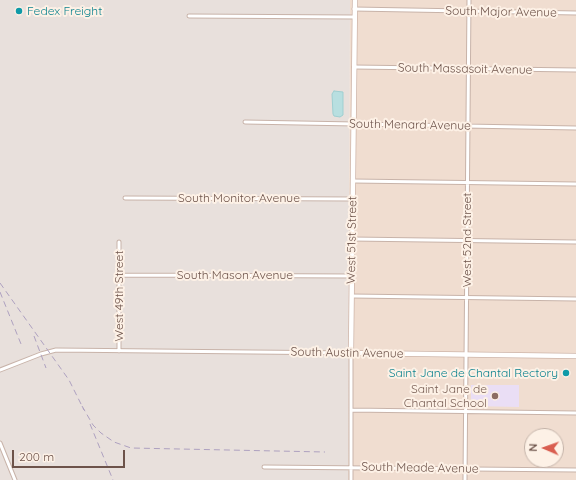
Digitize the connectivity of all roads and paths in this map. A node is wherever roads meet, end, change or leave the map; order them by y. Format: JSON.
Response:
{"nodes":[{"id":1,"x":354,"y":0,"type":"edge"},
{"id":2,"x":469,"y":0,"type":"edge"},
{"id":3,"x":354,"y":9,"type":"junction"},
{"id":4,"x":469,"y":11,"type":"junction"},
{"id":5,"x":576,"y":13,"type":"edge"},
{"id":6,"x":189,"y":16,"type":"dead end"},
{"id":7,"x":354,"y":17,"type":"junction"},
{"id":8,"x":354,"y":67,"type":"junction"},
{"id":9,"x":469,"y":68,"type":"junction"},
{"id":10,"x":576,"y":70,"type":"edge"},
{"id":11,"x":245,"y":122,"type":"dead end"},
{"id":12,"x":353,"y":124,"type":"junction"},
{"id":13,"x":468,"y":126,"type":"junction"},
{"id":14,"x":576,"y":128,"type":"edge"},
{"id":15,"x":353,"y":181,"type":"junction"},
{"id":16,"x":468,"y":183,"type":"junction"},
{"id":17,"x":576,"y":184,"type":"edge"},
{"id":18,"x":125,"y":198,"type":"dead end"},
{"id":19,"x":353,"y":199,"type":"junction"},
{"id":20,"x":352,"y":239,"type":"junction"},
{"id":21,"x":467,"y":240,"type":"junction"},
{"id":22,"x":119,"y":242,"type":"dead end"},
{"id":23,"x":576,"y":242,"type":"edge"},
{"id":24,"x":119,"y":275,"type":"junction"},
{"id":25,"x":352,"y":276,"type":"junction"},
{"id":26,"x":352,"y":296,"type":"junction"},
{"id":27,"x":467,"y":297,"type":"junction"},
{"id":28,"x":576,"y":299,"type":"edge"},
{"id":29,"x":119,"y":351,"type":"junction"},
{"id":30,"x":351,"y":353,"type":"junction"},
{"id":31,"x":466,"y":355,"type":"junction"},
{"id":32,"x":576,"y":356,"type":"edge"},
{"id":33,"x":0,"y":370,"type":"edge"},
{"id":34,"x":351,"y":410,"type":"junction"},
{"id":35,"x":466,"y":412,"type":"junction"},
{"id":36,"x":576,"y":413,"type":"edge"},
{"id":37,"x":0,"y":443,"type":"edge"},
{"id":38,"x":264,"y":467,"type":"dead end"},
{"id":39,"x":351,"y":467,"type":"junction"},
{"id":40,"x":465,"y":469,"type":"junction"},
{"id":41,"x":576,"y":470,"type":"edge"},
{"id":42,"x":15,"y":480,"type":"edge"},
{"id":43,"x":351,"y":480,"type":"edge"},
{"id":44,"x":465,"y":480,"type":"edge"}],
"edges":[{"from":1,"to":3,"type":"street","name":"West 51st Street"},
{"from":2,"to":4,"type":"street","name":"West 52nd Street"},
{"from":3,"to":4,"type":"street","name":"South Major Avenue"},
{"from":3,"to":7,"type":"street","name":"West 51st Street"},
{"from":4,"to":5,"type":"street","name":"South Major Avenue"},
{"from":4,"to":9,"type":"street","name":"West 52nd Street"},
{"from":6,"to":7,"type":"street"},
{"from":7,"to":8,"type":"street","name":"West 51st Street"},
{"from":8,"to":9,"type":"street","name":"South Massasoit Avenue"},
{"from":8,"to":12,"type":"street","name":"West 51st Street"},
{"from":9,"to":10,"type":"street","name":"South Massasoit Avenue"},
{"from":9,"to":13,"type":"street","name":"West 52nd Street"},
{"from":11,"to":12,"type":"street","name":"South Menard Avenue"},
{"from":12,"to":13,"type":"street","name":"South Menard Avenue"},
{"from":12,"to":15,"type":"street","name":"West 51st Street"},
{"from":13,"to":14,"type":"street","name":"South Menard Avenue"},
{"from":13,"to":16,"type":"street","name":"West 52nd Street"},
{"from":15,"to":16,"type":"street"},
{"from":15,"to":19,"type":"street","name":"West 51st Street"},
{"from":16,"to":17,"type":"street"},
{"from":16,"to":21,"type":"street","name":"West 52nd Street"},
{"from":18,"to":19,"type":"street","name":"South Monitor Avenue"},
{"from":19,"to":20,"type":"street","name":"West 51st Street"},
{"from":20,"to":21,"type":"street"},
{"from":20,"to":25,"type":"street","name":"West 51st Street"},
{"from":21,"to":23,"type":"street"},
{"from":21,"to":27,"type":"street","name":"West 52nd Street"},
{"from":22,"to":24,"type":"street","name":"West 49th Street"},
{"from":24,"to":25,"type":"street","name":"South Mason Avenue"},
{"from":24,"to":29,"type":"street","name":"West 49th Street"},
{"from":25,"to":26,"type":"street","name":"West 51st Street"},
{"from":26,"to":27,"type":"street"},
{"from":26,"to":30,"type":"street","name":"West 51st Street"},
{"from":27,"to":28,"type":"street"},
{"from":27,"to":31,"type":"street","name":"West 52nd Street"},
{"from":29,"to":30,"type":"street","name":"South Austin Avenue"},
{"from":29,"to":33,"type":"street","name":"South Austin Avenue"},
{"from":30,"to":31,"type":"street","name":"South Austin Avenue"},
{"from":30,"to":34,"type":"street","name":"West 51st Street"},
{"from":31,"to":32,"type":"street","name":"South Austin Avenue"},
{"from":31,"to":35,"type":"street","name":"West 52nd Street"},
{"from":34,"to":35,"type":"street"},
{"from":34,"to":39,"type":"street","name":"West 51st Street"},
{"from":35,"to":36,"type":"street"},
{"from":35,"to":40,"type":"street","name":"West 52nd Street"},
{"from":37,"to":42,"type":"street"},
{"from":38,"to":39,"type":"street","name":"South Meade Avenue"},
{"from":39,"to":40,"type":"street","name":"South Meade Avenue"},
{"from":39,"to":43,"type":"street","name":"West 51st Street"},
{"from":40,"to":41,"type":"street","name":"South Meade Avenue"},
{"from":40,"to":44,"type":"street","name":"West 52nd Street"}]}
